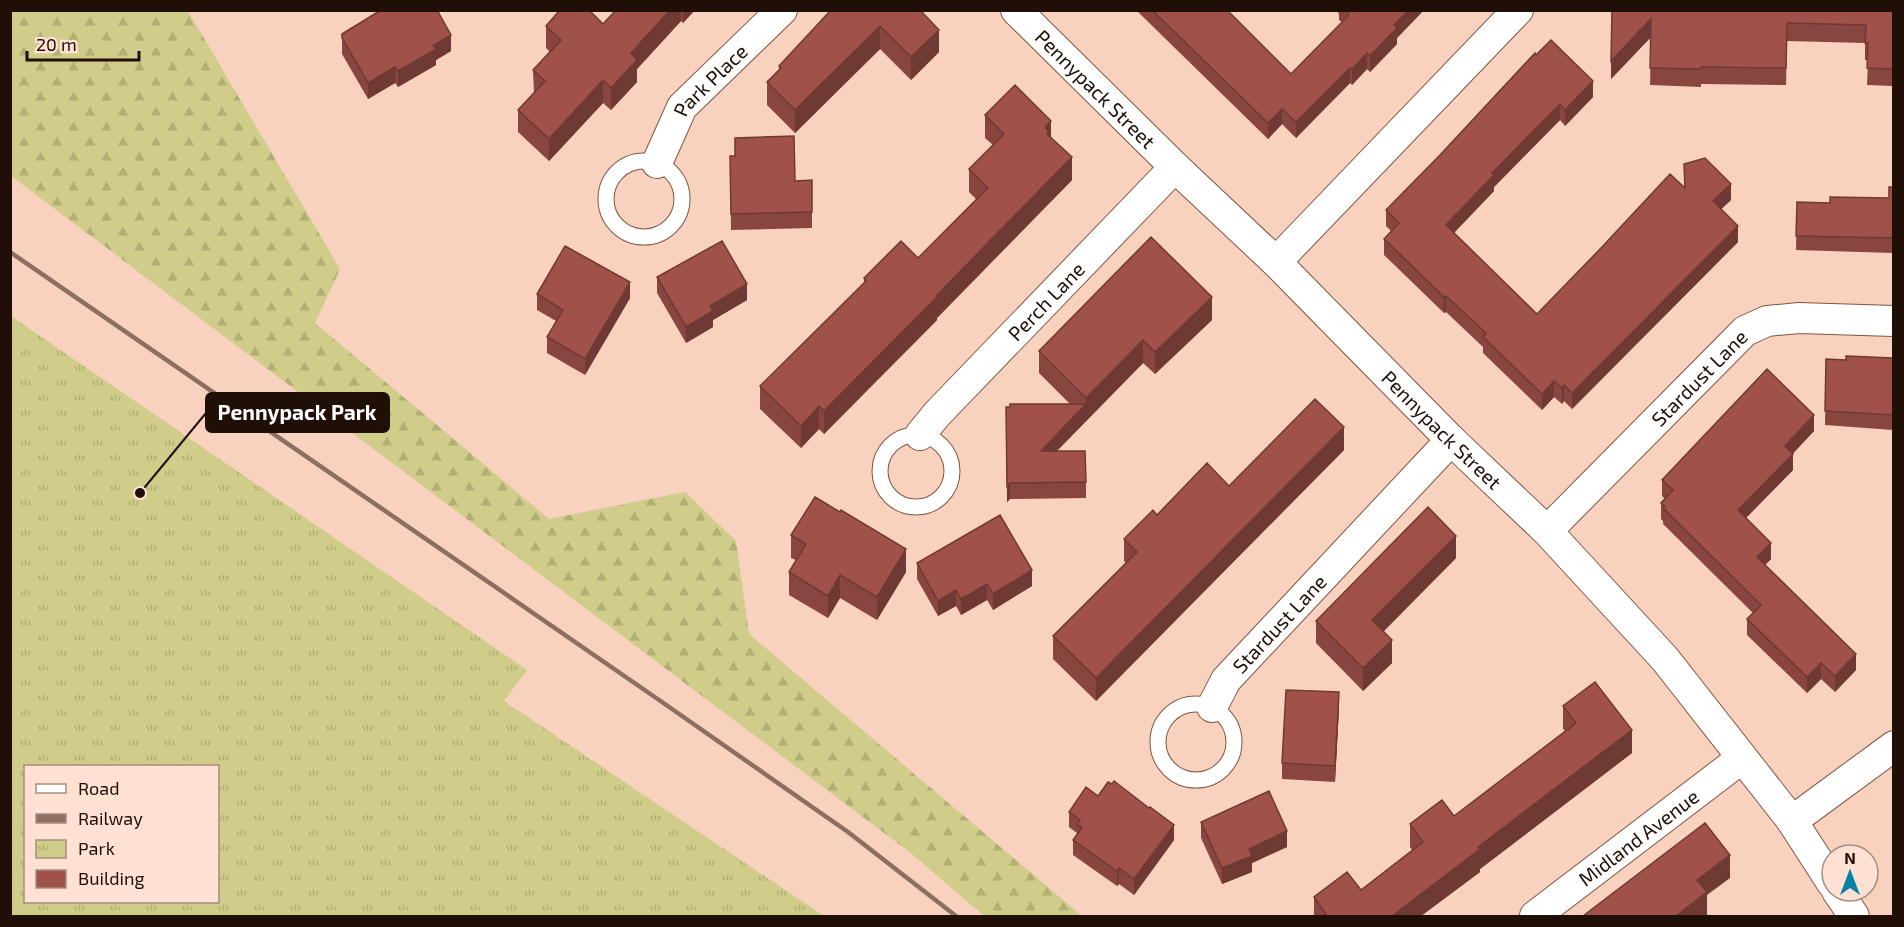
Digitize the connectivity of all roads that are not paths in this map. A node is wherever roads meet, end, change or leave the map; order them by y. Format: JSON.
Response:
{"nodes":[{"id":1,"x":782,"y":10,"type":"edge"},
{"id":2,"x":1016,"y":10,"type":"edge"},
{"id":3,"x":1518,"y":10,"type":"edge"},
{"id":4,"x":657,"y":163,"type":"junction"},
{"id":5,"x":1175,"y":167,"type":"junction"},
{"id":6,"x":1276,"y":262,"type":"junction"},
{"id":7,"x":1893,"y":321,"type":"edge"},
{"id":8,"x":920,"y":435,"type":"junction"},
{"id":9,"x":1451,"y":440,"type":"junction"},
{"id":10,"x":1546,"y":531,"type":"junction"},
{"id":11,"x":1212,"y":707,"type":"junction"},
{"id":12,"x":1893,"y":746,"type":"edge"},
{"id":13,"x":1742,"y":758,"type":"junction"},
{"id":14,"x":1792,"y":821,"type":"junction"},
{"id":15,"x":1820,"y":864,"type":"edge"},
{"id":16,"x":1845,"y":903,"type":"edge"},
{"id":17,"x":1535,"y":916,"type":"edge"},
{"id":18,"x":1854,"y":916,"type":"edge"}],
"edges":[{"from":1,"to":4,"type":"street","name":"Park Place"},
{"from":2,"to":5,"type":"street","name":"Pennypack Street"},
{"from":3,"to":6,"type":"street"},
{"from":4,"to":4,"type":"lane"},
{"from":5,"to":6,"type":"street","name":"Pennypack Street"},
{"from":5,"to":8,"type":"street","name":"Perch Lane"},
{"from":6,"to":9,"type":"street","name":"Pennypack Street"},
{"from":7,"to":10,"type":"street","name":"Stardust Lane"},
{"from":8,"to":8,"type":"lane"},
{"from":9,"to":10,"type":"street","name":"Pennypack Street"},
{"from":9,"to":11,"type":"street","name":"Stardust Lane"},
{"from":10,"to":13,"type":"street","name":"Pennypack Street"},
{"from":11,"to":11,"type":"lane"},
{"from":12,"to":14,"type":"street"},
{"from":13,"to":14,"type":"street","name":"Pennypack Street"},
{"from":13,"to":17,"type":"street","name":"Midland Avenue"},
{"from":14,"to":15,"type":"street","name":"Pennypack Street"},
{"from":16,"to":18,"type":"street"}]}
